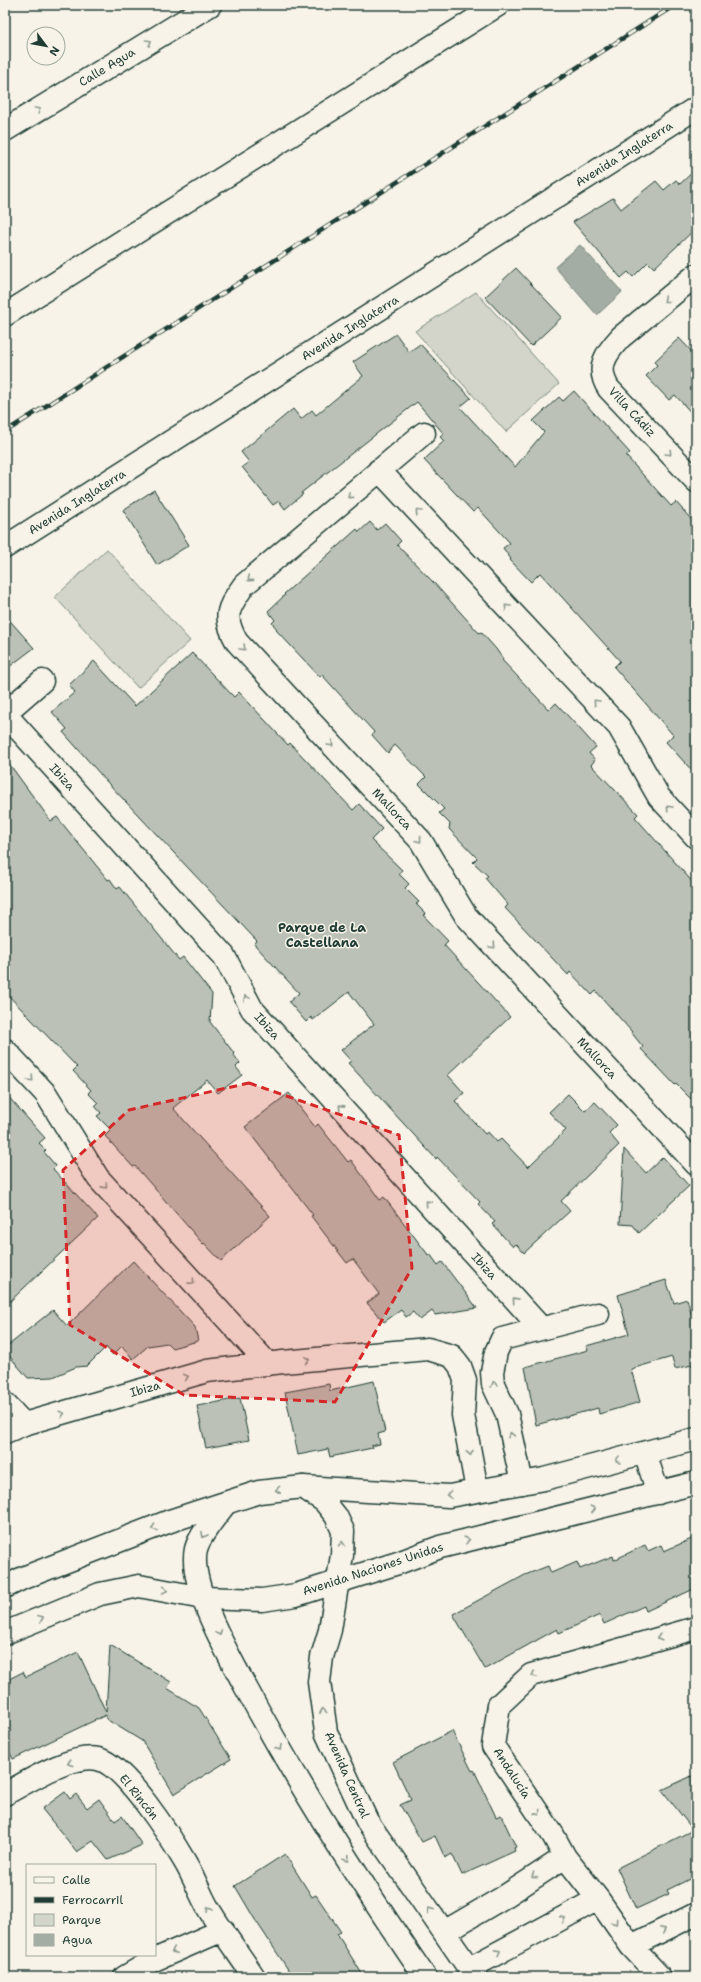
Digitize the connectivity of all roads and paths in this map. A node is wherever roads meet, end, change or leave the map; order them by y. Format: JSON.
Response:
{"nodes":[{"id":1,"x":210,"y":5,"type":"edge"},
{"id":2,"x":498,"y":5,"type":"edge"},
{"id":3,"x":696,"y":108,"type":"edge"},
{"id":4,"x":5,"y":130,"type":"edge"},
{"id":5,"x":696,"y":275,"type":"edge"},
{"id":6,"x":5,"y":315,"type":"edge"},
{"id":7,"x":424,"y":433,"type":"dead end"},
{"id":8,"x":379,"y":470,"type":"junction"},
{"id":9,"x":696,"y":482,"type":"edge"},
{"id":10,"x":5,"y":548,"type":"edge"},
{"id":11,"x":42,"y":681,"type":"dead end"},
{"id":12,"x":5,"y":714,"type":"edge"},
{"id":13,"x":696,"y":837,"type":"edge"},
{"id":14,"x":5,"y":1050,"type":"edge"},
{"id":15,"x":696,"y":1164,"type":"edge"},
{"id":16,"x":598,"y":1314,"type":"dead end"},
{"id":17,"x":541,"y":1328,"type":"junction"},
{"id":18,"x":268,"y":1364,"type":"junction"},
{"id":19,"x":5,"y":1404,"type":"edge"},
{"id":20,"x":15,"y":1428,"type":"edge"},
{"id":21,"x":696,"y":1440,"type":"edge"},
{"id":22,"x":645,"y":1453,"type":"junction"},
{"id":23,"x":522,"y":1483,"type":"junction"},
{"id":24,"x":696,"y":1483,"type":"edge"},
{"id":25,"x":303,"y":1487,"type":"junction"},
{"id":26,"x":477,"y":1490,"type":"junction"},
{"id":27,"x":658,"y":1493,"type":"junction"},
{"id":28,"x":226,"y":1503,"type":"junction"},
{"id":29,"x":336,"y":1582,"type":"junction"},
{"id":30,"x":5,"y":1587,"type":"edge"},
{"id":31,"x":203,"y":1598,"type":"junction"},
{"id":32,"x":696,"y":1628,"type":"edge"},
{"id":33,"x":5,"y":1633,"type":"edge"},
{"id":34,"x":5,"y":1794,"type":"edge"},
{"id":35,"x":565,"y":1857,"type":"junction"},
{"id":36,"x":598,"y":1899,"type":"junction"},
{"id":37,"x":696,"y":1914,"type":"edge"},
{"id":38,"x":223,"y":1930,"type":"junction"},
{"id":39,"x":444,"y":1932,"type":"junction"},
{"id":40,"x":631,"y":1946,"type":"junction"},
{"id":41,"x":472,"y":1973,"type":"edge"},
{"id":42,"x":125,"y":1977,"type":"edge"},
{"id":43,"x":254,"y":1977,"type":"edge"},
{"id":44,"x":425,"y":1977,"type":"edge"},
{"id":45,"x":660,"y":1977,"type":"edge"}],
"edges":[{"from":4,"to":1,"type":"street","name":"Calle Agua","one_way":true},
{"from":2,"to":6,"type":"street"},
{"from":3,"to":10,"type":"street","name":"Avenida Inglaterra"},
{"from":5,"to":9,"type":"street","name":"Villa Cádiz","one_way":true},
{"from":7,"to":8,"type":"street","name":"Mallorca"},
{"from":13,"to":8,"type":"street","one_way":true},
{"from":8,"to":15,"type":"street","name":"Mallorca","one_way":true},
{"from":11,"to":12,"type":"street","name":"Ibiza"},
{"from":17,"to":12,"type":"street","name":"Ibiza","one_way":true},
{"from":14,"to":18,"type":"street","one_way":true},
{"from":16,"to":17,"type":"street"},
{"from":23,"to":17,"type":"street","one_way":true},
{"from":20,"to":18,"type":"street","name":"Ibiza","one_way":true},
{"from":18,"to":26,"type":"street","name":"Ibiza","one_way":true},
{"from":19,"to":20,"type":"street","name":"Ibiza"},
{"from":21,"to":22,"type":"street"},
{"from":22,"to":23,"type":"street","one_way":true},
{"from":22,"to":27,"type":"street"},
{"from":23,"to":26,"type":"street"},
{"from":24,"to":27,"type":"street","name":"Avenida Naciones Unidas"},
{"from":26,"to":25,"type":"street","one_way":true},
{"from":25,"to":28,"type":"street","one_way":true},
{"from":29,"to":25,"type":"street","name":"Avenida Central","one_way":true},
{"from":29,"to":27,"type":"street","name":"Avenida Naciones Unidas","one_way":true},
{"from":28,"to":30,"type":"street","one_way":true},
{"from":28,"to":31,"type":"street","one_way":true},
{"from":29,"to":31,"type":"street","name":"Avenida Naciones Unidas"},
{"from":39,"to":29,"type":"street","name":"Avenida Central","one_way":true},
{"from":33,"to":31,"type":"street","name":"Avenida Naciones Unidas","one_way":true},
{"from":31,"to":44,"type":"street","one_way":true},
{"from":32,"to":35,"type":"street","name":"Andalucía","one_way":true},
{"from":38,"to":34,"type":"street","name":"El Rincón","one_way":true},
{"from":35,"to":36,"type":"street","name":"Andalucía"},
{"from":35,"to":39,"type":"street","one_way":true},
{"from":36,"to":40,"type":"street","one_way":true},
{"from":41,"to":36,"type":"street","one_way":true},
{"from":40,"to":37,"type":"street","one_way":true},
{"from":38,"to":42,"type":"street","one_way":true},
{"from":38,"to":43,"type":"street","name":"El Rincón"},
{"from":39,"to":41,"type":"street","name":"Avenida Central"},
{"from":40,"to":45,"type":"street"}]}
